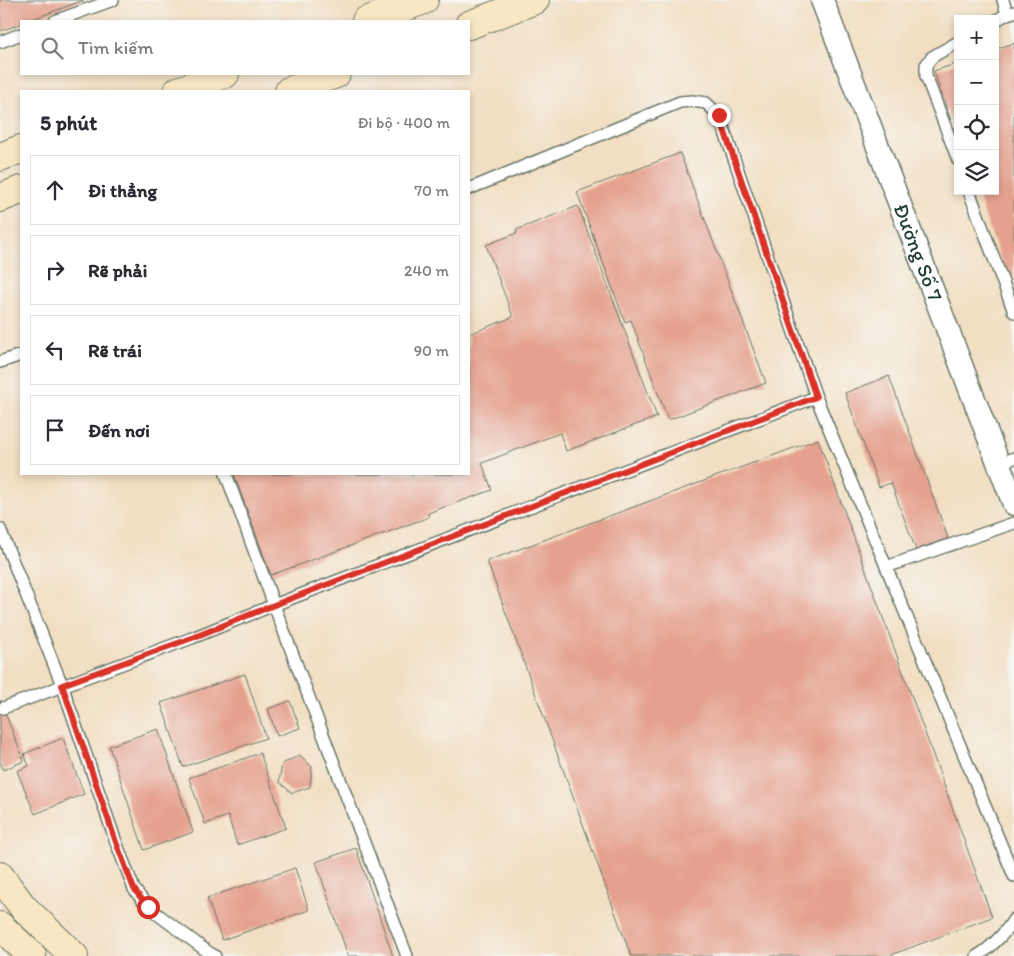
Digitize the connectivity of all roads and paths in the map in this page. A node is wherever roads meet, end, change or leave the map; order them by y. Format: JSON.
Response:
{"nodes":[{"id":1,"x":113,"y":0,"type":"edge"},
{"id":2,"x":424,"y":0,"type":"edge"},
{"id":3,"x":535,"y":0,"type":"edge"},
{"id":4,"x":822,"y":0,"type":"edge"},
{"id":5,"x":1003,"y":0,"type":"edge"},
{"id":6,"x":1011,"y":13,"type":"edge"},
{"id":7,"x":999,"y":19,"type":"edge"},
{"id":8,"x":58,"y":20,"type":"edge"},
{"id":9,"x":369,"y":20,"type":"edge"},
{"id":10,"x":470,"y":25,"type":"edge"},
{"id":11,"x":20,"y":34,"type":"edge"},
{"id":12,"x":0,"y":42,"type":"edge"},
{"id":13,"x":954,"y":44,"type":"edge"},
{"id":14,"x":222,"y":75,"type":"edge"},
{"id":15,"x":333,"y":75,"type":"edge"},
{"id":16,"x":181,"y":90,"type":"edge"},
{"id":17,"x":292,"y":90,"type":"edge"},
{"id":18,"x":20,"y":149,"type":"edge"},
{"id":19,"x":954,"y":150,"type":"edge"},
{"id":20,"x":0,"y":157,"type":"edge"},
{"id":21,"x":470,"y":189,"type":"edge"},
{"id":22,"x":20,"y":190,"type":"edge"},
{"id":23,"x":970,"y":195,"type":"edge"},
{"id":24,"x":0,"y":198,"type":"edge"},
{"id":25,"x":1014,"y":312,"type":"edge"},
{"id":26,"x":20,"y":355,"type":"edge"},
{"id":27,"x":0,"y":362,"type":"edge"},
{"id":28,"x":816,"y":397,"type":"junction"},
{"id":29,"x":1006,"y":461,"type":"edge"},
{"id":30,"x":226,"y":475,"type":"edge"},
{"id":31,"x":1014,"y":504,"type":"edge"},
{"id":32,"x":1014,"y":523,"type":"edge"},
{"id":33,"x":0,"y":530,"type":"edge"},
{"id":34,"x":886,"y":566,"type":"junction"},
{"id":35,"x":274,"y":605,"type":"junction"},
{"id":36,"x":62,"y":685,"type":"junction"},
{"id":37,"x":3,"y":708,"type":"dead end"},
{"id":38,"x":0,"y":876,"type":"edge"},
{"id":39,"x":1014,"y":876,"type":"edge"},
{"id":40,"x":1014,"y":919,"type":"edge"},
{"id":41,"x":0,"y":926,"type":"edge"},
{"id":42,"x":32,"y":956,"type":"edge"},
{"id":43,"x":74,"y":956,"type":"edge"},
{"id":44,"x":216,"y":956,"type":"edge"},
{"id":45,"x":407,"y":956,"type":"edge"},
{"id":46,"x":977,"y":956,"type":"edge"}],
"edges":[{"from":1,"to":8,"type":"lane"},
{"from":2,"to":9,"type":"street"},
{"from":3,"to":10,"type":"street"},
{"from":4,"to":29,"type":"street","name":"Đường Số 7"},
{"from":5,"to":6,"type":"lane"},
{"from":6,"to":7,"type":"lane"},
{"from":11,"to":12,"type":"lane"},
{"from":13,"to":19,"type":"lane"},
{"from":14,"to":16,"type":"street"},
{"from":15,"to":17,"type":"street"},
{"from":18,"to":20,"type":"street"},
{"from":21,"to":28,"type":"lane"},
{"from":22,"to":24,"type":"street"},
{"from":23,"to":25,"type":"lane"},
{"from":26,"to":27,"type":"lane"},
{"from":28,"to":34,"type":"lane"},
{"from":28,"to":35,"type":"lane"},
{"from":29,"to":31,"type":"street","name":"Đường Số 7"},
{"from":30,"to":35,"type":"lane"},
{"from":32,"to":34,"type":"lane"},
{"from":33,"to":36,"type":"lane"},
{"from":34,"to":39,"type":"lane"},
{"from":35,"to":36,"type":"lane"},
{"from":35,"to":45,"type":"lane"},
{"from":36,"to":37,"type":"lane"},
{"from":36,"to":44,"type":"lane"},
{"from":38,"to":43,"type":"street"},
{"from":40,"to":46,"type":"lane"},
{"from":41,"to":42,"type":"street"}]}
